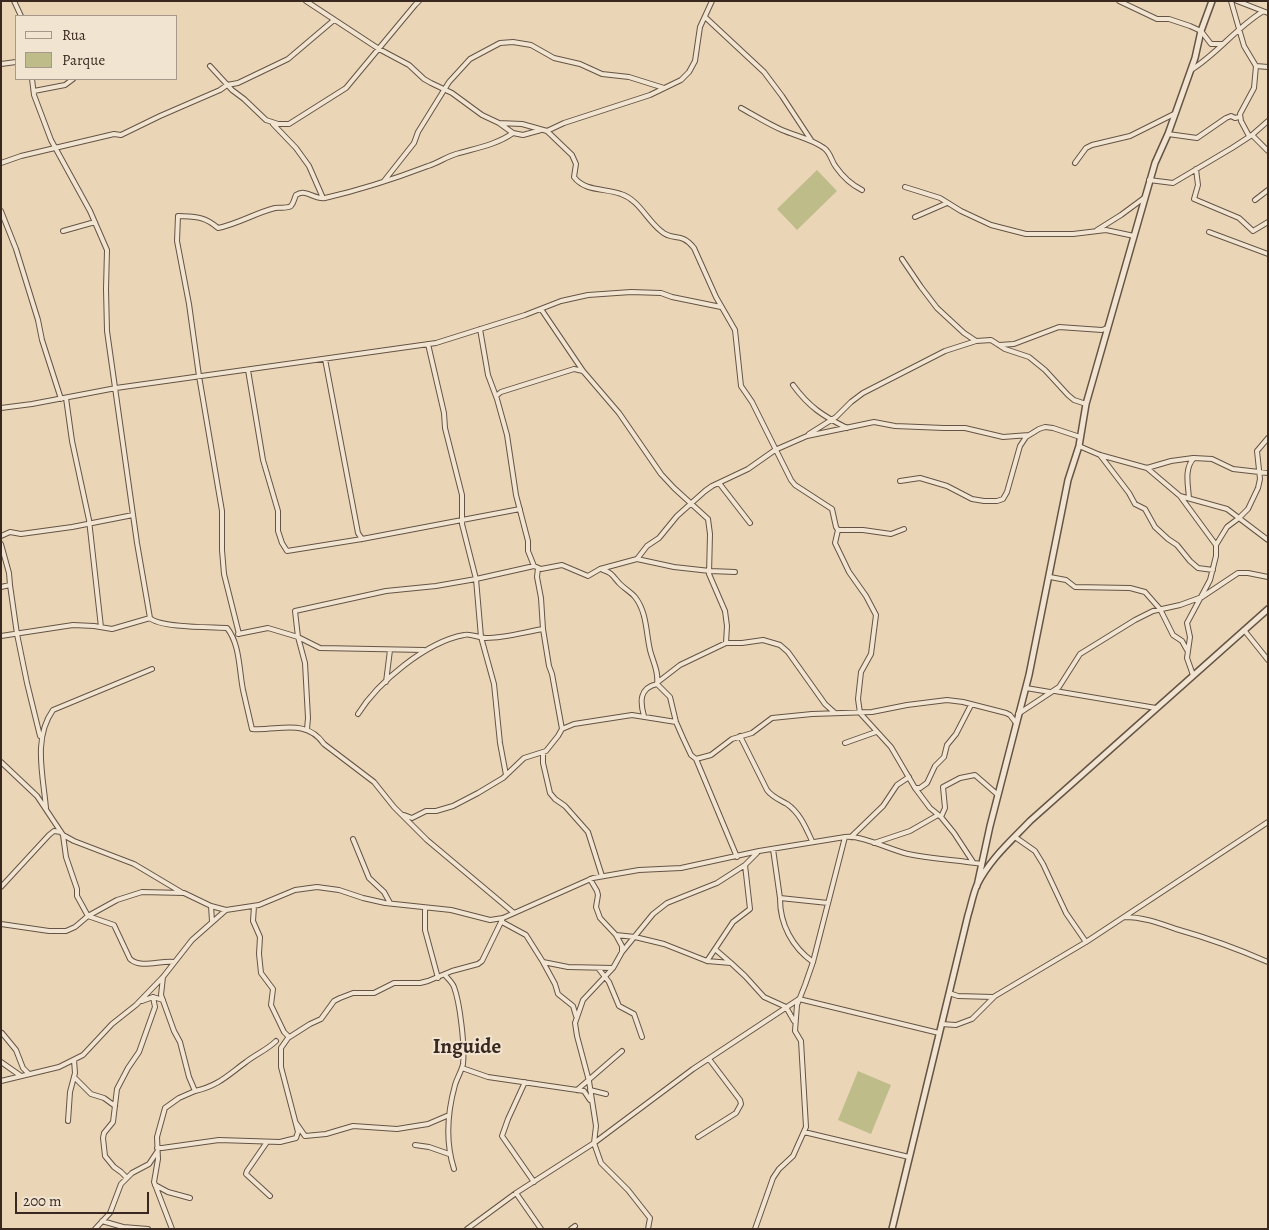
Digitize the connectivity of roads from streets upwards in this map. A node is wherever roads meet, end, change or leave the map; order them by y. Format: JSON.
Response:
{"nodes":[{"id":1,"x":14,"y":1,"type":"edge"},
{"id":2,"x":306,"y":1,"type":"edge"},
{"id":3,"x":419,"y":1,"type":"edge"},
{"id":4,"x":712,"y":1,"type":"edge"},
{"id":5,"x":1119,"y":1,"type":"edge"},
{"id":6,"x":1212,"y":1,"type":"edge"},
{"id":7,"x":1232,"y":1,"type":"edge"},
{"id":8,"x":1237,"y":1,"type":"edge"},
{"id":9,"x":1262,"y":12,"type":"junction"},
{"id":10,"x":1268,"y":13,"type":"edge"},
{"id":11,"x":21,"y":15,"type":"edge"},
{"id":12,"x":705,"y":17,"type":"junction"},
{"id":13,"x":334,"y":20,"type":"junction"},
{"id":14,"x":1239,"y":30,"type":"junction"},
{"id":15,"x":1201,"y":31,"type":"junction"},
{"id":16,"x":1223,"y":44,"type":"junction"},
{"id":17,"x":380,"y":49,"type":"junction"},
{"id":18,"x":15,"y":62,"type":"edge"},
{"id":19,"x":1,"y":64,"type":"edge"},
{"id":20,"x":210,"y":66,"type":"dead end"},
{"id":21,"x":1256,"y":66,"type":"junction"},
{"id":22,"x":1268,"y":67,"type":"edge"},
{"id":23,"x":1190,"y":71,"type":"junction"},
{"id":24,"x":32,"y":80,"type":"edge"},
{"id":25,"x":72,"y":80,"type":"edge"},
{"id":26,"x":227,"y":85,"type":"junction"},
{"id":27,"x":664,"y":88,"type":"junction"},
{"id":28,"x":443,"y":89,"type":"junction"},
{"id":29,"x":34,"y":91,"type":"junction"},
{"id":30,"x":741,"y":108,"type":"dead end"},
{"id":31,"x":1174,"y":114,"type":"junction"},
{"id":32,"x":1240,"y":117,"type":"junction"},
{"id":33,"x":1268,"y":122,"type":"edge"},
{"id":34,"x":272,"y":123,"type":"junction"},
{"id":35,"x":499,"y":123,"type":"junction"},
{"id":36,"x":541,"y":130,"type":"junction"},
{"id":37,"x":547,"y":131,"type":"junction"},
{"id":38,"x":514,"y":133,"type":"junction"},
{"id":39,"x":1168,"y":134,"type":"junction"},
{"id":40,"x":1250,"y":135,"type":"junction"},
{"id":41,"x":810,"y":140,"type":"junction"},
{"id":42,"x":55,"y":148,"type":"junction"},
{"id":43,"x":1268,"y":151,"type":"edge"},
{"id":44,"x":1,"y":163,"type":"edge"},
{"id":45,"x":1075,"y":163,"type":"dead end"},
{"id":46,"x":1196,"y":169,"type":"junction"},
{"id":47,"x":1149,"y":180,"type":"junction"},
{"id":48,"x":384,"y":181,"type":"junction"},
{"id":49,"x":905,"y":187,"type":"dead end"},
{"id":50,"x":862,"y":190,"type":"dead end"},
{"id":51,"x":1268,"y":190,"type":"edge"},
{"id":52,"x":322,"y":198,"type":"junction"},
{"id":53,"x":1144,"y":198,"type":"junction"},
{"id":54,"x":1255,"y":200,"type":"dead end"},
{"id":55,"x":946,"y":203,"type":"junction"},
{"id":56,"x":1,"y":211,"type":"edge"},
{"id":57,"x":915,"y":217,"type":"dead end"},
{"id":58,"x":95,"y":222,"type":"junction"},
{"id":59,"x":1268,"y":222,"type":"edge"},
{"id":60,"x":63,"y":231,"type":"dead end"},
{"id":61,"x":1094,"y":232,"type":"junction"},
{"id":62,"x":1209,"y":232,"type":"dead end"},
{"id":63,"x":1134,"y":236,"type":"junction"},
{"id":64,"x":1268,"y":254,"type":"edge"},
{"id":65,"x":902,"y":259,"type":"dead end"},
{"id":66,"x":721,"y":307,"type":"junction"},
{"id":67,"x":541,"y":309,"type":"junction"},
{"id":68,"x":1107,"y":328,"type":"junction"},
{"id":69,"x":480,"y":329,"type":"junction"},
{"id":70,"x":976,"y":341,"type":"junction"},
{"id":71,"x":428,"y":344,"type":"junction"},
{"id":72,"x":999,"y":344,"type":"junction"},
{"id":73,"x":325,"y":358,"type":"junction"},
{"id":74,"x":248,"y":370,"type":"junction"},
{"id":75,"x":583,"y":371,"type":"junction"},
{"id":76,"x":199,"y":376,"type":"junction"},
{"id":77,"x":794,"y":384,"type":"dead end"},
{"id":78,"x":116,"y":388,"type":"junction"},
{"id":79,"x":496,"y":396,"type":"junction"},
{"id":80,"x":66,"y":398,"type":"junction"},
{"id":81,"x":60,"y":399,"type":"junction"},
{"id":82,"x":1086,"y":404,"type":"junction"},
{"id":83,"x":1,"y":408,"type":"edge"},
{"id":84,"x":831,"y":420,"type":"junction"},
{"id":85,"x":847,"y":428,"type":"junction"},
{"id":86,"x":1029,"y":435,"type":"junction"},
{"id":87,"x":808,"y":436,"type":"junction"},
{"id":88,"x":1080,"y":438,"type":"junction"},
{"id":89,"x":1268,"y":438,"type":"edge"},
{"id":90,"x":1078,"y":446,"type":"junction"},
{"id":91,"x":775,"y":450,"type":"junction"},
{"id":92,"x":1100,"y":455,"type":"junction"},
{"id":93,"x":1194,"y":458,"type":"junction"},
{"id":94,"x":1147,"y":468,"type":"junction"},
{"id":95,"x":1258,"y":472,"type":"junction"},
{"id":96,"x":1268,"y":473,"type":"edge"},
{"id":97,"x":900,"y":481,"type":"dead end"},
{"id":98,"x":719,"y":483,"type":"junction"},
{"id":99,"x":1180,"y":496,"type":"junction"},
{"id":100,"x":1189,"y":498,"type":"junction"},
{"id":101,"x":690,"y":503,"type":"junction"},
{"id":102,"x":520,"y":509,"type":"junction"},
{"id":103,"x":133,"y":514,"type":"junction"},
{"id":104,"x":1239,"y":518,"type":"junction"},
{"id":105,"x":462,"y":520,"type":"junction"},
{"id":106,"x":750,"y":523,"type":"dead end"},
{"id":107,"x":89,"y":524,"type":"junction"},
{"id":108,"x":904,"y":529,"type":"dead end"},
{"id":109,"x":838,"y":530,"type":"junction"},
{"id":110,"x":1,"y":536,"type":"edge"},
{"id":111,"x":362,"y":540,"type":"junction"},
{"id":112,"x":1268,"y":540,"type":"edge"},
{"id":113,"x":1,"y":544,"type":"edge"},
{"id":114,"x":1216,"y":545,"type":"junction"},
{"id":115,"x":636,"y":558,"type":"junction"},
{"id":116,"x":536,"y":567,"type":"junction"},
{"id":117,"x":600,"y":569,"type":"junction"},
{"id":118,"x":1213,"y":570,"type":"junction"},
{"id":119,"x":710,"y":571,"type":"junction"},
{"id":120,"x":735,"y":572,"type":"dead end"},
{"id":121,"x":1050,"y":577,"type":"junction"},
{"id":122,"x":1268,"y":577,"type":"edge"},
{"id":123,"x":476,"y":579,"type":"junction"},
{"id":124,"x":10,"y":585,"type":"junction"},
{"id":125,"x":1,"y":587,"type":"edge"},
{"id":126,"x":1202,"y":597,"type":"junction"},
{"id":127,"x":1160,"y":609,"type":"junction"},
{"id":128,"x":1268,"y":609,"type":"edge"},
{"id":129,"x":150,"y":618,"type":"junction"},
{"id":130,"x":102,"y":627,"type":"junction"},
{"id":131,"x":544,"y":629,"type":"junction"},
{"id":132,"x":1244,"y":630,"type":"junction"},
{"id":133,"x":17,"y":634,"type":"junction"},
{"id":134,"x":231,"y":634,"type":"junction"},
{"id":135,"x":239,"y":634,"type":"junction"},
{"id":136,"x":1,"y":636,"type":"edge"},
{"id":137,"x":298,"y":637,"type":"junction"},
{"id":138,"x":481,"y":637,"type":"junction"},
{"id":139,"x":233,"y":639,"type":"junction"},
{"id":140,"x":726,"y":642,"type":"junction"},
{"id":141,"x":390,"y":650,"type":"junction"},
{"id":142,"x":424,"y":650,"type":"junction"},
{"id":143,"x":1187,"y":650,"type":"junction"},
{"id":144,"x":1268,"y":660,"type":"edge"},
{"id":145,"x":152,"y":668,"type":"dead end"},
{"id":146,"x":1029,"y":675,"type":"junction"},
{"id":147,"x":1193,"y":675,"type":"junction"},
{"id":148,"x":386,"y":682,"type":"junction"},
{"id":149,"x":658,"y":683,"type":"junction"},
{"id":150,"x":1026,"y":688,"type":"junction"},
{"id":151,"x":1033,"y":689,"type":"junction"},
{"id":152,"x":1053,"y":692,"type":"junction"},
{"id":153,"x":825,"y":704,"type":"junction"},
{"id":154,"x":971,"y":705,"type":"junction"},
{"id":155,"x":1156,"y":708,"type":"junction"},
{"id":156,"x":872,"y":712,"type":"junction"},
{"id":157,"x":835,"y":713,"type":"junction"},
{"id":158,"x":860,"y":713,"type":"junction"},
{"id":159,"x":358,"y":714,"type":"dead end"},
{"id":160,"x":824,"y":714,"type":"junction"},
{"id":161,"x":1018,"y":714,"type":"junction"},
{"id":162,"x":644,"y":716,"type":"junction"},
{"id":163,"x":867,"y":721,"type":"junction"},
{"id":164,"x":676,"y":722,"type":"junction"},
{"id":165,"x":1016,"y":723,"type":"junction"},
{"id":166,"x":307,"y":729,"type":"junction"},
{"id":167,"x":562,"y":729,"type":"junction"},
{"id":168,"x":876,"y":732,"type":"junction"},
{"id":169,"x":740,"y":736,"type":"junction"},
{"id":170,"x":41,"y":740,"type":"junction"},
{"id":171,"x":846,"y":743,"type":"dead end"},
{"id":172,"x":543,"y":753,"type":"junction"},
{"id":173,"x":696,"y":759,"type":"junction"},
{"id":174,"x":1,"y":762,"type":"edge"},
{"id":175,"x":506,"y":775,"type":"junction"},
{"id":176,"x":909,"y":777,"type":"junction"},
{"id":177,"x":915,"y":788,"type":"junction"},
{"id":178,"x":998,"y":795,"type":"junction"},
{"id":179,"x":46,"y":810,"type":"junction"},
{"id":180,"x":401,"y":814,"type":"junction"},
{"id":181,"x":940,"y":816,"type":"junction"},
{"id":182,"x":1268,"y":822,"type":"edge"},
{"id":183,"x":62,"y":833,"type":"junction"},
{"id":184,"x":845,"y":837,"type":"junction"},
{"id":185,"x":851,"y":837,"type":"junction"},
{"id":186,"x":1015,"y":837,"type":"junction"},
{"id":187,"x":353,"y":839,"type":"dead end"},
{"id":188,"x":812,"y":842,"type":"junction"},
{"id":189,"x":874,"y":843,"type":"junction"},
{"id":190,"x":773,"y":849,"type":"junction"},
{"id":191,"x":759,"y":851,"type":"junction"},
{"id":192,"x":737,"y":856,"type":"junction"},
{"id":193,"x":973,"y":862,"type":"junction"},
{"id":194,"x":745,"y":864,"type":"junction"},
{"id":195,"x":982,"y":864,"type":"junction"},
{"id":196,"x":602,"y":876,"type":"junction"},
{"id":197,"x":590,"y":879,"type":"junction"},
{"id":198,"x":977,"y":886,"type":"junction"},
{"id":199,"x":1,"y":887,"type":"edge"},
{"id":200,"x":184,"y":893,"type":"junction"},
{"id":201,"x":780,"y":899,"type":"junction"},
{"id":202,"x":828,"y":902,"type":"junction"},
{"id":203,"x":390,"y":903,"type":"junction"},
{"id":204,"x":211,"y":906,"type":"junction"},
{"id":205,"x":254,"y":906,"type":"junction"},
{"id":206,"x":425,"y":908,"type":"junction"},
{"id":207,"x":226,"y":910,"type":"junction"},
{"id":208,"x":514,"y":913,"type":"junction"},
{"id":209,"x":88,"y":916,"type":"junction"},
{"id":210,"x":1124,"y":918,"type":"junction"},
{"id":211,"x":503,"y":920,"type":"junction"},
{"id":212,"x":212,"y":921,"type":"junction"},
{"id":213,"x":1,"y":924,"type":"edge"},
{"id":214,"x":616,"y":935,"type":"junction"},
{"id":215,"x":635,"y":937,"type":"junction"},
{"id":216,"x":1086,"y":942,"type":"junction"},
{"id":217,"x":716,"y":950,"type":"junction"},
{"id":218,"x":622,"y":952,"type":"junction"},
{"id":219,"x":707,"y":961,"type":"junction"},
{"id":220,"x":174,"y":962,"type":"junction"},
{"id":221,"x":543,"y":962,"type":"junction"},
{"id":222,"x":813,"y":962,"type":"junction"},
{"id":223,"x":1268,"y":962,"type":"edge"},
{"id":224,"x":731,"y":963,"type":"junction"},
{"id":225,"x":598,"y":968,"type":"junction"},
{"id":226,"x":613,"y":968,"type":"junction"},
{"id":227,"x":445,"y":975,"type":"junction"},
{"id":228,"x":163,"y":977,"type":"junction"},
{"id":229,"x":438,"y":978,"type":"junction"},
{"id":230,"x":604,"y":978,"type":"junction"},
{"id":231,"x":949,"y":993,"type":"junction"},
{"id":232,"x":995,"y":996,"type":"junction"},
{"id":233,"x":153,"y":997,"type":"junction"},
{"id":234,"x":799,"y":999,"type":"junction"},
{"id":235,"x":163,"y":1000,"type":"junction"},
{"id":236,"x":140,"y":1002,"type":"junction"},
{"id":237,"x":786,"y":1007,"type":"junction"},
{"id":238,"x":576,"y":1016,"type":"junction"},
{"id":239,"x":795,"y":1024,"type":"junction"},
{"id":240,"x":941,"y":1024,"type":"junction"},
{"id":241,"x":2,"y":1033,"type":"edge"},
{"id":242,"x":939,"y":1033,"type":"junction"},
{"id":243,"x":289,"y":1037,"type":"junction"},
{"id":244,"x":642,"y":1037,"type":"dead end"},
{"id":245,"x":276,"y":1041,"type":"dead end"},
{"id":246,"x":622,"y":1051,"type":"dead end"},
{"id":247,"x":709,"y":1059,"type":"junction"},
{"id":248,"x":74,"y":1060,"type":"junction"},
{"id":249,"x":1,"y":1062,"type":"edge"},
{"id":250,"x":462,"y":1068,"type":"junction"},
{"id":251,"x":29,"y":1074,"type":"junction"},
{"id":252,"x":21,"y":1076,"type":"junction"},
{"id":253,"x":74,"y":1077,"type":"junction"},
{"id":254,"x":589,"y":1081,"type":"junction"},
{"id":255,"x":1,"y":1082,"type":"edge"},
{"id":256,"x":525,"y":1082,"type":"junction"},
{"id":257,"x":577,"y":1090,"type":"junction"},
{"id":258,"x":590,"y":1090,"type":"junction"},
{"id":259,"x":195,"y":1091,"type":"junction"},
{"id":260,"x":606,"y":1094,"type":"dead end"},
{"id":261,"x":592,"y":1103,"type":"junction"},
{"id":262,"x":115,"y":1106,"type":"junction"},
{"id":263,"x":449,"y":1115,"type":"junction"},
{"id":264,"x":68,"y":1121,"type":"dead end"},
{"id":265,"x":295,"y":1122,"type":"junction"},
{"id":266,"x":804,"y":1132,"type":"junction"},
{"id":267,"x":698,"y":1137,"type":"dead end"},
{"id":268,"x":267,"y":1142,"type":"junction"},
{"id":269,"x":594,"y":1143,"type":"junction"},
{"id":270,"x":415,"y":1145,"type":"dead end"},
{"id":271,"x":157,"y":1150,"type":"junction"},
{"id":272,"x":449,"y":1154,"type":"junction"},
{"id":273,"x":909,"y":1157,"type":"junction"},
{"id":274,"x":454,"y":1169,"type":"dead end"},
{"id":275,"x":127,"y":1178,"type":"junction"},
{"id":276,"x":534,"y":1182,"type":"junction"},
{"id":277,"x":155,"y":1185,"type":"junction"},
{"id":278,"x":516,"y":1194,"type":"junction"},
{"id":279,"x":270,"y":1196,"type":"dead end"},
{"id":280,"x":190,"y":1198,"type":"dead end"},
{"id":281,"x":102,"y":1221,"type":"junction"},
{"id":282,"x":575,"y":1226,"type":"dead end"},
{"id":283,"x":95,"y":1229,"type":"edge"},
{"id":284,"x":148,"y":1229,"type":"edge"},
{"id":285,"x":172,"y":1229,"type":"edge"},
{"id":286,"x":467,"y":1229,"type":"edge"},
{"id":287,"x":541,"y":1229,"type":"edge"},
{"id":288,"x":571,"y":1229,"type":"edge"},
{"id":289,"x":648,"y":1229,"type":"edge"},
{"id":290,"x":755,"y":1229,"type":"edge"},
{"id":291,"x":892,"y":1229,"type":"edge"}],
"edges":[{"from":1,"to":11,"type":"street"},
{"from":2,"to":13,"type":"street"},
{"from":3,"to":17,"type":"street"},
{"from":4,"to":12,"type":"street"},
{"from":5,"to":15,"type":"street"},
{"from":6,"to":15,"type":"street"},
{"from":7,"to":14,"type":"street"},
{"from":8,"to":9,"type":"street"},
{"from":9,"to":10,"type":"street"},
{"from":9,"to":14,"type":"street"},
{"from":12,"to":27,"type":"street"},
{"from":12,"to":41,"type":"street"},
{"from":13,"to":17,"type":"street"},
{"from":13,"to":26,"type":"street"},
{"from":14,"to":16,"type":"street"},
{"from":14,"to":21,"type":"street"},
{"from":15,"to":16,"type":"street"},
{"from":15,"to":23,"type":"street"},
{"from":16,"to":23,"type":"street"},
{"from":17,"to":28,"type":"street"},
{"from":17,"to":34,"type":"street"},
{"from":18,"to":19,"type":"street"},
{"from":20,"to":26,"type":"street"},
{"from":21,"to":22,"type":"street"},
{"from":21,"to":32,"type":"street"},
{"from":23,"to":31,"type":"street"},
{"from":24,"to":29,"type":"street"},
{"from":25,"to":29,"type":"street"},
{"from":26,"to":34,"type":"street"},
{"from":26,"to":42,"type":"street"},
{"from":27,"to":28,"type":"street"},
{"from":27,"to":37,"type":"street"},
{"from":28,"to":35,"type":"street"},
{"from":28,"to":48,"type":"street"},
{"from":29,"to":42,"type":"street"},
{"from":30,"to":41,"type":"street"},
{"from":31,"to":39,"type":"street"},
{"from":31,"to":45,"type":"street"},
{"from":32,"to":39,"type":"street"},
{"from":32,"to":40,"type":"street"},
{"from":33,"to":40,"type":"street"},
{"from":34,"to":52,"type":"street"},
{"from":35,"to":36,"type":"street"},
{"from":35,"to":38,"type":"street"},
{"from":36,"to":37,"type":"street"},
{"from":36,"to":38,"type":"street"},
{"from":37,"to":66,"type":"street"},
{"from":38,"to":48,"type":"street"},
{"from":39,"to":47,"type":"street"},
{"from":40,"to":43,"type":"street"},
{"from":40,"to":46,"type":"street"},
{"from":41,"to":50,"type":"street"},
{"from":42,"to":44,"type":"street"},
{"from":42,"to":58,"type":"street"},
{"from":46,"to":47,"type":"street"},
{"from":46,"to":59,"type":"street"},
{"from":47,"to":53,"type":"street"},
{"from":48,"to":52,"type":"street"},
{"from":49,"to":55,"type":"street"},
{"from":51,"to":54,"type":"street"},
{"from":52,"to":76,"type":"street"},
{"from":53,"to":61,"type":"street"},
{"from":53,"to":63,"type":"street"},
{"from":55,"to":57,"type":"street"},
{"from":55,"to":61,"type":"street"},
{"from":56,"to":81,"type":"street"},
{"from":58,"to":60,"type":"street"},
{"from":58,"to":78,"type":"street"},
{"from":61,"to":63,"type":"street"},
{"from":62,"to":64,"type":"street"},
{"from":63,"to":68,"type":"street"},
{"from":65,"to":70,"type":"street"},
{"from":66,"to":67,"type":"street"},
{"from":66,"to":91,"type":"street"},
{"from":67,"to":69,"type":"street"},
{"from":67,"to":75,"type":"street"},
{"from":68,"to":72,"type":"street"},
{"from":68,"to":82,"type":"street"},
{"from":69,"to":71,"type":"street"},
{"from":69,"to":79,"type":"street"},
{"from":70,"to":72,"type":"street"},
{"from":70,"to":84,"type":"street"},
{"from":71,"to":73,"type":"street"},
{"from":71,"to":105,"type":"street"},
{"from":72,"to":82,"type":"street"},
{"from":73,"to":74,"type":"street"},
{"from":73,"to":111,"type":"street"},
{"from":74,"to":76,"type":"street"},
{"from":74,"to":111,"type":"street"},
{"from":75,"to":79,"type":"street"},
{"from":75,"to":101,"type":"street"},
{"from":76,"to":78,"type":"street"},
{"from":76,"to":135,"type":"street"},
{"from":77,"to":84,"type":"street"},
{"from":78,"to":80,"type":"street"},
{"from":78,"to":103,"type":"street"},
{"from":79,"to":102,"type":"street"},
{"from":80,"to":81,"type":"street"},
{"from":80,"to":107,"type":"street"},
{"from":81,"to":83,"type":"street"},
{"from":82,"to":88,"type":"street"},
{"from":84,"to":85,"type":"street"},
{"from":84,"to":87,"type":"street"},
{"from":85,"to":86,"type":"street"},
{"from":85,"to":87,"type":"street"},
{"from":86,"to":88,"type":"street"},
{"from":86,"to":97,"type":"street"},
{"from":87,"to":91,"type":"street"},
{"from":88,"to":90,"type":"street"},
{"from":89,"to":95,"type":"street"},
{"from":90,"to":92,"type":"street"},
{"from":90,"to":121,"type":"street"},
{"from":91,"to":98,"type":"street"},
{"from":91,"to":109,"type":"street"},
{"from":92,"to":94,"type":"street"},
{"from":92,"to":118,"type":"street"},
{"from":93,"to":94,"type":"street"},
{"from":93,"to":95,"type":"street"},
{"from":93,"to":100,"type":"street"},
{"from":94,"to":99,"type":"street"},
{"from":95,"to":96,"type":"street"},
{"from":95,"to":104,"type":"street"},
{"from":98,"to":101,"type":"street"},
{"from":98,"to":106,"type":"street"},
{"from":99,"to":100,"type":"street"},
{"from":99,"to":114,"type":"street"},
{"from":100,"to":104,"type":"street"},
{"from":101,"to":115,"type":"street"},
{"from":101,"to":119,"type":"street"},
{"from":102,"to":105,"type":"street"},
{"from":102,"to":116,"type":"street"},
{"from":103,"to":107,"type":"street"},
{"from":103,"to":129,"type":"street"},
{"from":104,"to":112,"type":"street"},
{"from":104,"to":114,"type":"street"},
{"from":105,"to":111,"type":"street"},
{"from":105,"to":123,"type":"street"},
{"from":107,"to":110,"type":"street"},
{"from":107,"to":130,"type":"street"},
{"from":108,"to":109,"type":"street"},
{"from":109,"to":158,"type":"street"},
{"from":113,"to":124,"type":"street"},
{"from":114,"to":118,"type":"street"},
{"from":115,"to":117,"type":"street"},
{"from":115,"to":119,"type":"street"},
{"from":116,"to":117,"type":"street"},
{"from":116,"to":123,"type":"street"},
{"from":116,"to":131,"type":"street"},
{"from":117,"to":149,"type":"street"},
{"from":118,"to":126,"type":"street"},
{"from":119,"to":120,"type":"street"},
{"from":119,"to":140,"type":"street"},
{"from":121,"to":127,"type":"street"},
{"from":121,"to":146,"type":"street"},
{"from":122,"to":126,"type":"street"},
{"from":123,"to":137,"type":"street"},
{"from":123,"to":138,"type":"street"},
{"from":124,"to":125,"type":"street"},
{"from":124,"to":133,"type":"street"},
{"from":126,"to":127,"type":"street"},
{"from":126,"to":143,"type":"street"},
{"from":127,"to":143,"type":"street"},
{"from":127,"to":152,"type":"street"},
{"from":128,"to":132,"type":"street"},
{"from":129,"to":130,"type":"street"},
{"from":129,"to":134,"type":"street"},
{"from":130,"to":133,"type":"street"},
{"from":131,"to":138,"type":"street"},
{"from":131,"to":167,"type":"street"},
{"from":132,"to":144,"type":"street"},
{"from":132,"to":147,"type":"street"},
{"from":133,"to":136,"type":"street"},
{"from":133,"to":170,"type":"street"},
{"from":134,"to":135,"type":"street"},
{"from":134,"to":139,"type":"street"},
{"from":135,"to":137,"type":"street"},
{"from":135,"to":139,"type":"street"},
{"from":137,"to":141,"type":"street"},
{"from":137,"to":166,"type":"street"},
{"from":138,"to":142,"type":"street"},
{"from":138,"to":175,"type":"street"},
{"from":139,"to":166,"type":"street"},
{"from":140,"to":149,"type":"street"},
{"from":140,"to":153,"type":"street"},
{"from":141,"to":142,"type":"street"},
{"from":141,"to":148,"type":"street"},
{"from":142,"to":148,"type":"street"},
{"from":143,"to":147,"type":"street"},
{"from":145,"to":170,"type":"street"},
{"from":146,"to":150,"type":"street"},
{"from":146,"to":151,"type":"street"},
{"from":147,"to":155,"type":"street"},
{"from":148,"to":159,"type":"street"},
{"from":149,"to":162,"type":"street"},
{"from":149,"to":164,"type":"street"},
{"from":150,"to":151,"type":"street"},
{"from":150,"to":161,"type":"street"},
{"from":151,"to":152,"type":"street"},
{"from":152,"to":155,"type":"street"},
{"from":152,"to":161,"type":"street"},
{"from":153,"to":157,"type":"street"},
{"from":153,"to":160,"type":"street"},
{"from":154,"to":156,"type":"street"},
{"from":154,"to":165,"type":"street"},
{"from":154,"to":177,"type":"street"},
{"from":155,"to":186,"type":"street"},
{"from":156,"to":158,"type":"street"},
{"from":156,"to":163,"type":"street"},
{"from":157,"to":158,"type":"street"},
{"from":157,"to":160,"type":"street"},
{"from":158,"to":163,"type":"street"},
{"from":160,"to":169,"type":"street"},
{"from":161,"to":165,"type":"street"},
{"from":162,"to":164,"type":"street"},
{"from":162,"to":167,"type":"street"},
{"from":163,"to":168,"type":"street"},
{"from":164,"to":173,"type":"street"},
{"from":165,"to":178,"type":"street"},
{"from":166,"to":180,"type":"street"},
{"from":167,"to":172,"type":"street"},
{"from":168,"to":171,"type":"street"},
{"from":168,"to":176,"type":"street"},
{"from":169,"to":173,"type":"street"},
{"from":169,"to":188,"type":"street"},
{"from":170,"to":179,"type":"street"},
{"from":172,"to":175,"type":"street"},
{"from":172,"to":196,"type":"street"},
{"from":173,"to":192,"type":"street"},
{"from":174,"to":179,"type":"street"},
{"from":175,"to":180,"type":"street"},
{"from":176,"to":177,"type":"street"},
{"from":176,"to":185,"type":"street"},
{"from":177,"to":181,"type":"street"},
{"from":178,"to":181,"type":"street"},
{"from":178,"to":195,"type":"street"},
{"from":179,"to":183,"type":"street"},
{"from":180,"to":208,"type":"street"},
{"from":181,"to":189,"type":"street"},
{"from":181,"to":193,"type":"street"},
{"from":182,"to":210,"type":"street"},
{"from":183,"to":199,"type":"street"},
{"from":183,"to":200,"type":"street"},
{"from":183,"to":209,"type":"street"},
{"from":184,"to":185,"type":"street"},
{"from":184,"to":188,"type":"street"},
{"from":184,"to":202,"type":"street"},
{"from":185,"to":189,"type":"street"},
{"from":186,"to":198,"type":"street"},
{"from":186,"to":216,"type":"street"},
{"from":187,"to":203,"type":"street"},
{"from":188,"to":190,"type":"street"},
{"from":189,"to":193,"type":"street"},
{"from":190,"to":191,"type":"street"},
{"from":190,"to":201,"type":"street"},
{"from":191,"to":192,"type":"street"},
{"from":191,"to":194,"type":"street"},
{"from":192,"to":196,"type":"street"},
{"from":193,"to":195,"type":"street"},
{"from":194,"to":215,"type":"street"},
{"from":194,"to":217,"type":"street"},
{"from":195,"to":198,"type":"street"},
{"from":196,"to":197,"type":"street"},
{"from":197,"to":208,"type":"street"},
{"from":197,"to":214,"type":"street"},
{"from":198,"to":231,"type":"street"},
{"from":200,"to":204,"type":"street"},
{"from":200,"to":209,"type":"street"},
{"from":201,"to":202,"type":"street"},
{"from":201,"to":222,"type":"street"},
{"from":202,"to":222,"type":"street"},
{"from":203,"to":205,"type":"street"},
{"from":203,"to":206,"type":"street"},
{"from":204,"to":207,"type":"street"},
{"from":204,"to":212,"type":"street"},
{"from":205,"to":207,"type":"street"},
{"from":205,"to":243,"type":"street"},
{"from":206,"to":211,"type":"street"},
{"from":206,"to":229,"type":"street"},
{"from":207,"to":212,"type":"street"},
{"from":208,"to":211,"type":"street"},
{"from":209,"to":213,"type":"street"},
{"from":209,"to":220,"type":"street"},
{"from":210,"to":216,"type":"street"},
{"from":210,"to":223,"type":"street"},
{"from":211,"to":221,"type":"street"},
{"from":211,"to":227,"type":"street"},
{"from":212,"to":220,"type":"street"},
{"from":214,"to":215,"type":"street"},
{"from":214,"to":218,"type":"street"},
{"from":215,"to":218,"type":"street"},
{"from":215,"to":219,"type":"street"},
{"from":216,"to":232,"type":"street"},
{"from":217,"to":219,"type":"street"},
{"from":217,"to":224,"type":"street"},
{"from":218,"to":226,"type":"street"},
{"from":219,"to":224,"type":"street"},
{"from":220,"to":228,"type":"street"},
{"from":221,"to":225,"type":"street"},
{"from":221,"to":238,"type":"street"},
{"from":222,"to":234,"type":"street"},
{"from":224,"to":237,"type":"street"},
{"from":225,"to":226,"type":"street"},
{"from":225,"to":230,"type":"street"},
{"from":226,"to":230,"type":"street"},
{"from":227,"to":229,"type":"street"},
{"from":227,"to":250,"type":"street"},
{"from":228,"to":235,"type":"street"},
{"from":228,"to":236,"type":"street"},
{"from":229,"to":243,"type":"street"},
{"from":230,"to":238,"type":"street"},
{"from":230,"to":244,"type":"street"},
{"from":231,"to":232,"type":"street"},
{"from":231,"to":240,"type":"street"},
{"from":232,"to":240,"type":"street"},
{"from":233,"to":235,"type":"street"},
{"from":233,"to":236,"type":"street"},
{"from":233,"to":262,"type":"street"},
{"from":234,"to":237,"type":"street"},
{"from":234,"to":239,"type":"street"},
{"from":234,"to":242,"type":"street"},
{"from":235,"to":259,"type":"street"},
{"from":236,"to":248,"type":"street"},
{"from":237,"to":239,"type":"street"},
{"from":237,"to":247,"type":"street"},
{"from":238,"to":254,"type":"street"},
{"from":239,"to":266,"type":"street"},
{"from":240,"to":242,"type":"street"},
{"from":241,"to":251,"type":"street"},
{"from":242,"to":273,"type":"street"},
{"from":243,"to":265,"type":"street"},
{"from":245,"to":259,"type":"street"},
{"from":246,"to":254,"type":"street"},
{"from":247,"to":267,"type":"street"},
{"from":247,"to":269,"type":"street"},
{"from":248,"to":251,"type":"street"},
{"from":248,"to":253,"type":"street"},
{"from":249,"to":252,"type":"street"},
{"from":250,"to":256,"type":"street"},
{"from":250,"to":263,"type":"street"},
{"from":251,"to":252,"type":"street"},
{"from":252,"to":255,"type":"street"},
{"from":253,"to":262,"type":"street"},
{"from":253,"to":264,"type":"street"},
{"from":254,"to":257,"type":"street"},
{"from":254,"to":258,"type":"street"},
{"from":256,"to":257,"type":"street"},
{"from":256,"to":276,"type":"street"},
{"from":257,"to":261,"type":"street"},
{"from":258,"to":260,"type":"street"},
{"from":258,"to":261,"type":"street"},
{"from":259,"to":271,"type":"street"},
{"from":261,"to":269,"type":"street"},
{"from":262,"to":275,"type":"street"},
{"from":263,"to":265,"type":"street"},
{"from":263,"to":272,"type":"street"},
{"from":265,"to":268,"type":"street"},
{"from":266,"to":273,"type":"street"},
{"from":266,"to":290,"type":"street"},
{"from":268,"to":271,"type":"street"},
{"from":268,"to":279,"type":"street"},
{"from":269,"to":276,"type":"street"},
{"from":269,"to":289,"type":"street"},
{"from":270,"to":272,"type":"street"},
{"from":271,"to":275,"type":"street"},
{"from":271,"to":277,"type":"street"},
{"from":272,"to":274,"type":"street"},
{"from":273,"to":291,"type":"street"},
{"from":275,"to":281,"type":"street"},
{"from":276,"to":278,"type":"street"},
{"from":277,"to":280,"type":"street"},
{"from":277,"to":285,"type":"street"},
{"from":278,"to":286,"type":"street"},
{"from":278,"to":287,"type":"street"},
{"from":281,"to":283,"type":"street"},
{"from":281,"to":284,"type":"street"},
{"from":282,"to":288,"type":"street"}]}
